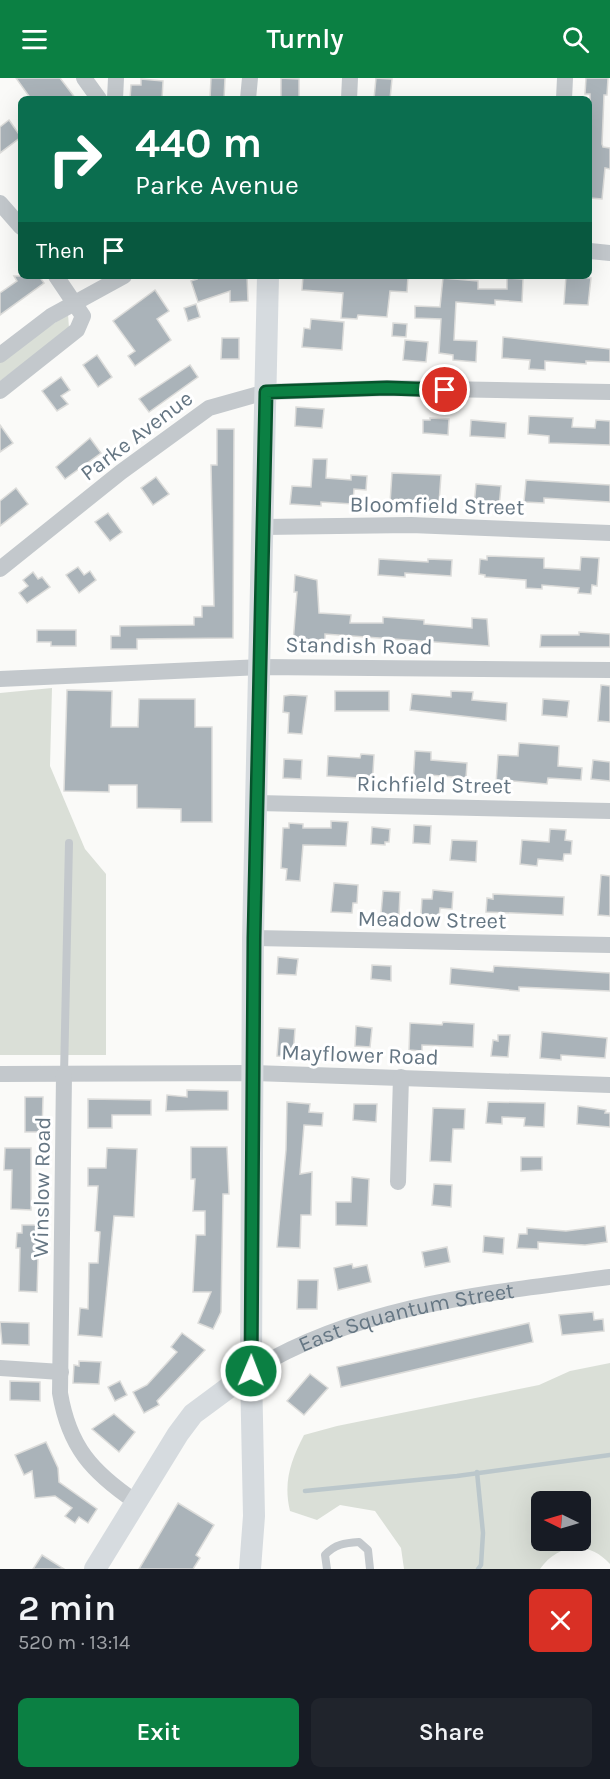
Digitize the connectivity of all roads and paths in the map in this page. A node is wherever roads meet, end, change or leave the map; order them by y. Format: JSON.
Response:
{"nodes":[{"id":1,"x":84,"y":78,"type":"edge"},
{"id":2,"x":116,"y":78,"type":"edge"},
{"id":3,"x":249,"y":78,"type":"edge"},
{"id":4,"x":350,"y":78,"type":"edge"},
{"id":5,"x":565,"y":78,"type":"edge"},
{"id":6,"x":97,"y":96,"type":"edge"},
{"id":7,"x":115,"y":96,"type":"edge"},
{"id":8,"x":248,"y":96,"type":"edge"},
{"id":9,"x":349,"y":96,"type":"edge"},
{"id":10,"x":564,"y":96,"type":"edge"},
{"id":11,"x":0,"y":203,"type":"edge"},
{"id":12,"x":18,"y":224,"type":"edge"},
{"id":13,"x":592,"y":251,"type":"edge"},
{"id":14,"x":610,"y":253,"type":"edge"},
{"id":15,"x":58,"y":279,"type":"edge"},
{"id":16,"x":118,"y":279,"type":"edge"},
{"id":17,"x":268,"y":279,"type":"edge"},
{"id":18,"x":73,"y":302,"type":"junction"},
{"id":19,"x":0,"y":355,"type":"edge"},
{"id":20,"x":0,"y":392,"type":"edge"},
{"id":21,"x":266,"y":392,"type":"junction"},
{"id":22,"x":610,"y":392,"type":"edge"},
{"id":23,"x":264,"y":526,"type":"junction"},
{"id":24,"x":610,"y":533,"type":"edge"},
{"id":25,"x":0,"y":569,"type":"edge"},
{"id":26,"x":260,"y":667,"type":"junction"},
{"id":27,"x":610,"y":670,"type":"edge"},
{"id":28,"x":0,"y":679,"type":"edge"},
{"id":29,"x":257,"y":803,"type":"junction"},
{"id":30,"x":610,"y":811,"type":"edge"},
{"id":31,"x":69,"y":843,"type":"dead end"},
{"id":32,"x":254,"y":938,"type":"junction"},
{"id":33,"x":610,"y":945,"type":"edge"},
{"id":34,"x":252,"y":1073,"type":"junction"},
{"id":35,"x":0,"y":1074,"type":"edge"},
{"id":36,"x":64,"y":1075,"type":"junction"},
{"id":37,"x":401,"y":1077,"type":"junction"},
{"id":38,"x":610,"y":1085,"type":"edge"},
{"id":39,"x":398,"y":1182,"type":"dead end"},
{"id":40,"x":610,"y":1277,"type":"edge"},
{"id":41,"x":0,"y":1368,"type":"edge"},
{"id":42,"x":251,"y":1371,"type":"junction"},
{"id":43,"x":61,"y":1372,"type":"junction"},
{"id":44,"x":136,"y":1502,"type":"junction"},
{"id":45,"x":95,"y":1569,"type":"edge"},
{"id":46,"x":249,"y":1569,"type":"edge"},
{"id":47,"x":327,"y":1569,"type":"edge"},
{"id":48,"x":370,"y":1569,"type":"edge"}],
"edges":[{"from":1,"to":6,"type":"street"},
{"from":2,"to":7,"type":"street"},
{"from":3,"to":8,"type":"street"},
{"from":4,"to":9,"type":"street"},
{"from":5,"to":10,"type":"street"},
{"from":11,"to":12,"type":"street"},
{"from":13,"to":14,"type":"street"},
{"from":15,"to":18,"type":"street"},
{"from":16,"to":18,"type":"street"},
{"from":17,"to":21,"type":"street"},
{"from":18,"to":19,"type":"street"},
{"from":18,"to":20,"type":"street"},
{"from":21,"to":22,"type":"street","name":"Parke Avenue"},
{"from":21,"to":23,"type":"street"},
{"from":21,"to":25,"type":"street","name":"Parke Avenue"},
{"from":23,"to":24,"type":"street","name":"Bloomfield Street"},
{"from":23,"to":26,"type":"street"},
{"from":26,"to":27,"type":"street","name":"Standish Road"},
{"from":26,"to":28,"type":"street","name":"Standish Road"},
{"from":26,"to":29,"type":"street"},
{"from":29,"to":30,"type":"street","name":"Richfield Street"},
{"from":29,"to":32,"type":"street"},
{"from":31,"to":36,"type":"lane","name":"Winslow Road"},
{"from":32,"to":33,"type":"street","name":"Meadow Street"},
{"from":32,"to":34,"type":"street"},
{"from":34,"to":36,"type":"street","name":"Mayflower Road"},
{"from":34,"to":37,"type":"street","name":"Mayflower Road"},
{"from":34,"to":42,"type":"street"},
{"from":35,"to":36,"type":"street","name":"Mayflower Road"},
{"from":36,"to":43,"type":"street","name":"Winslow Road"},
{"from":37,"to":38,"type":"street","name":"Mayflower Road"},
{"from":37,"to":39,"type":"street"},
{"from":40,"to":42,"type":"street","name":"East Squantum Street"},
{"from":41,"to":43,"type":"street"},
{"from":42,"to":44,"type":"street","name":"East Squantum Street"},
{"from":42,"to":46,"type":"street"},
{"from":43,"to":44,"type":"street","name":"Winslow Road"},
{"from":44,"to":45,"type":"street","name":"East Squantum Street"},
{"from":47,"to":48,"type":"lane"}]}
